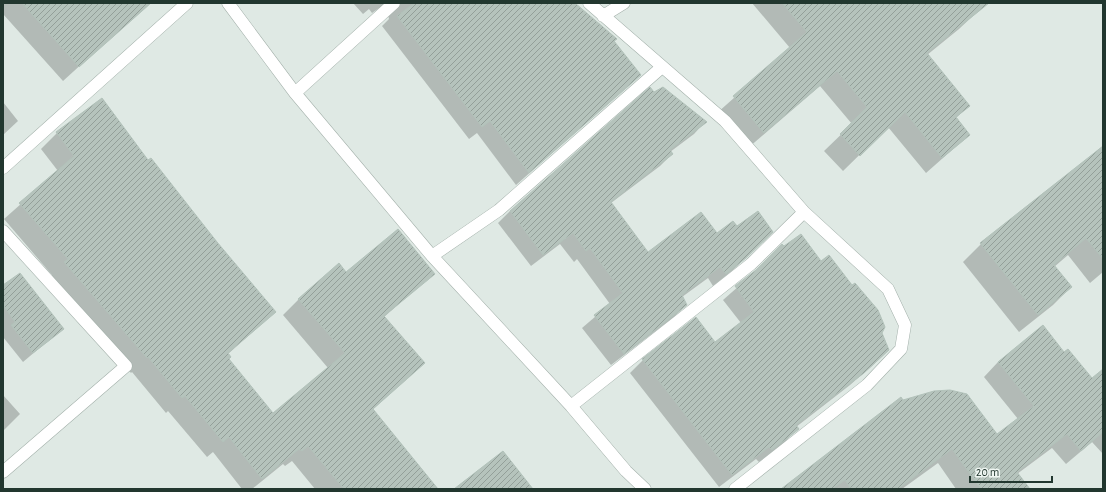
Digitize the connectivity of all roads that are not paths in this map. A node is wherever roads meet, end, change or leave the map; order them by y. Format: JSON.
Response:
{"nodes":[{"id":1,"x":187,"y":3,"type":"edge"},
{"id":2,"x":228,"y":3,"type":"edge"},
{"id":3,"x":394,"y":3,"type":"edge"},
{"id":4,"x":589,"y":3,"type":"edge"},
{"id":5,"x":624,"y":3,"type":"edge"},
{"id":6,"x":603,"y":16,"type":"junction"},
{"id":7,"x":662,"y":68,"type":"junction"},
{"id":8,"x":296,"y":93,"type":"junction"},
{"id":9,"x":3,"y":168,"type":"edge"},
{"id":10,"x":804,"y":212,"type":"junction"},
{"id":11,"x":3,"y":231,"type":"edge"},
{"id":12,"x":432,"y":256,"type":"junction"},
{"id":13,"x":571,"y":406,"type":"junction"},
{"id":14,"x":3,"y":472,"type":"edge"},
{"id":15,"x":645,"y":489,"type":"edge"},
{"id":16,"x":735,"y":489,"type":"edge"}],
"edges":[{"from":1,"to":9,"type":"street"},
{"from":2,"to":8,"type":"street"},
{"from":3,"to":8,"type":"street"},
{"from":4,"to":6,"type":"street"},
{"from":5,"to":6,"type":"street"},
{"from":6,"to":7,"type":"street"},
{"from":7,"to":10,"type":"street"},
{"from":7,"to":12,"type":"street"},
{"from":8,"to":12,"type":"street"},
{"from":10,"to":13,"type":"street"},
{"from":10,"to":16,"type":"street"},
{"from":11,"to":14,"type":"street"},
{"from":12,"to":13,"type":"street"},
{"from":13,"to":15,"type":"street"}]}
